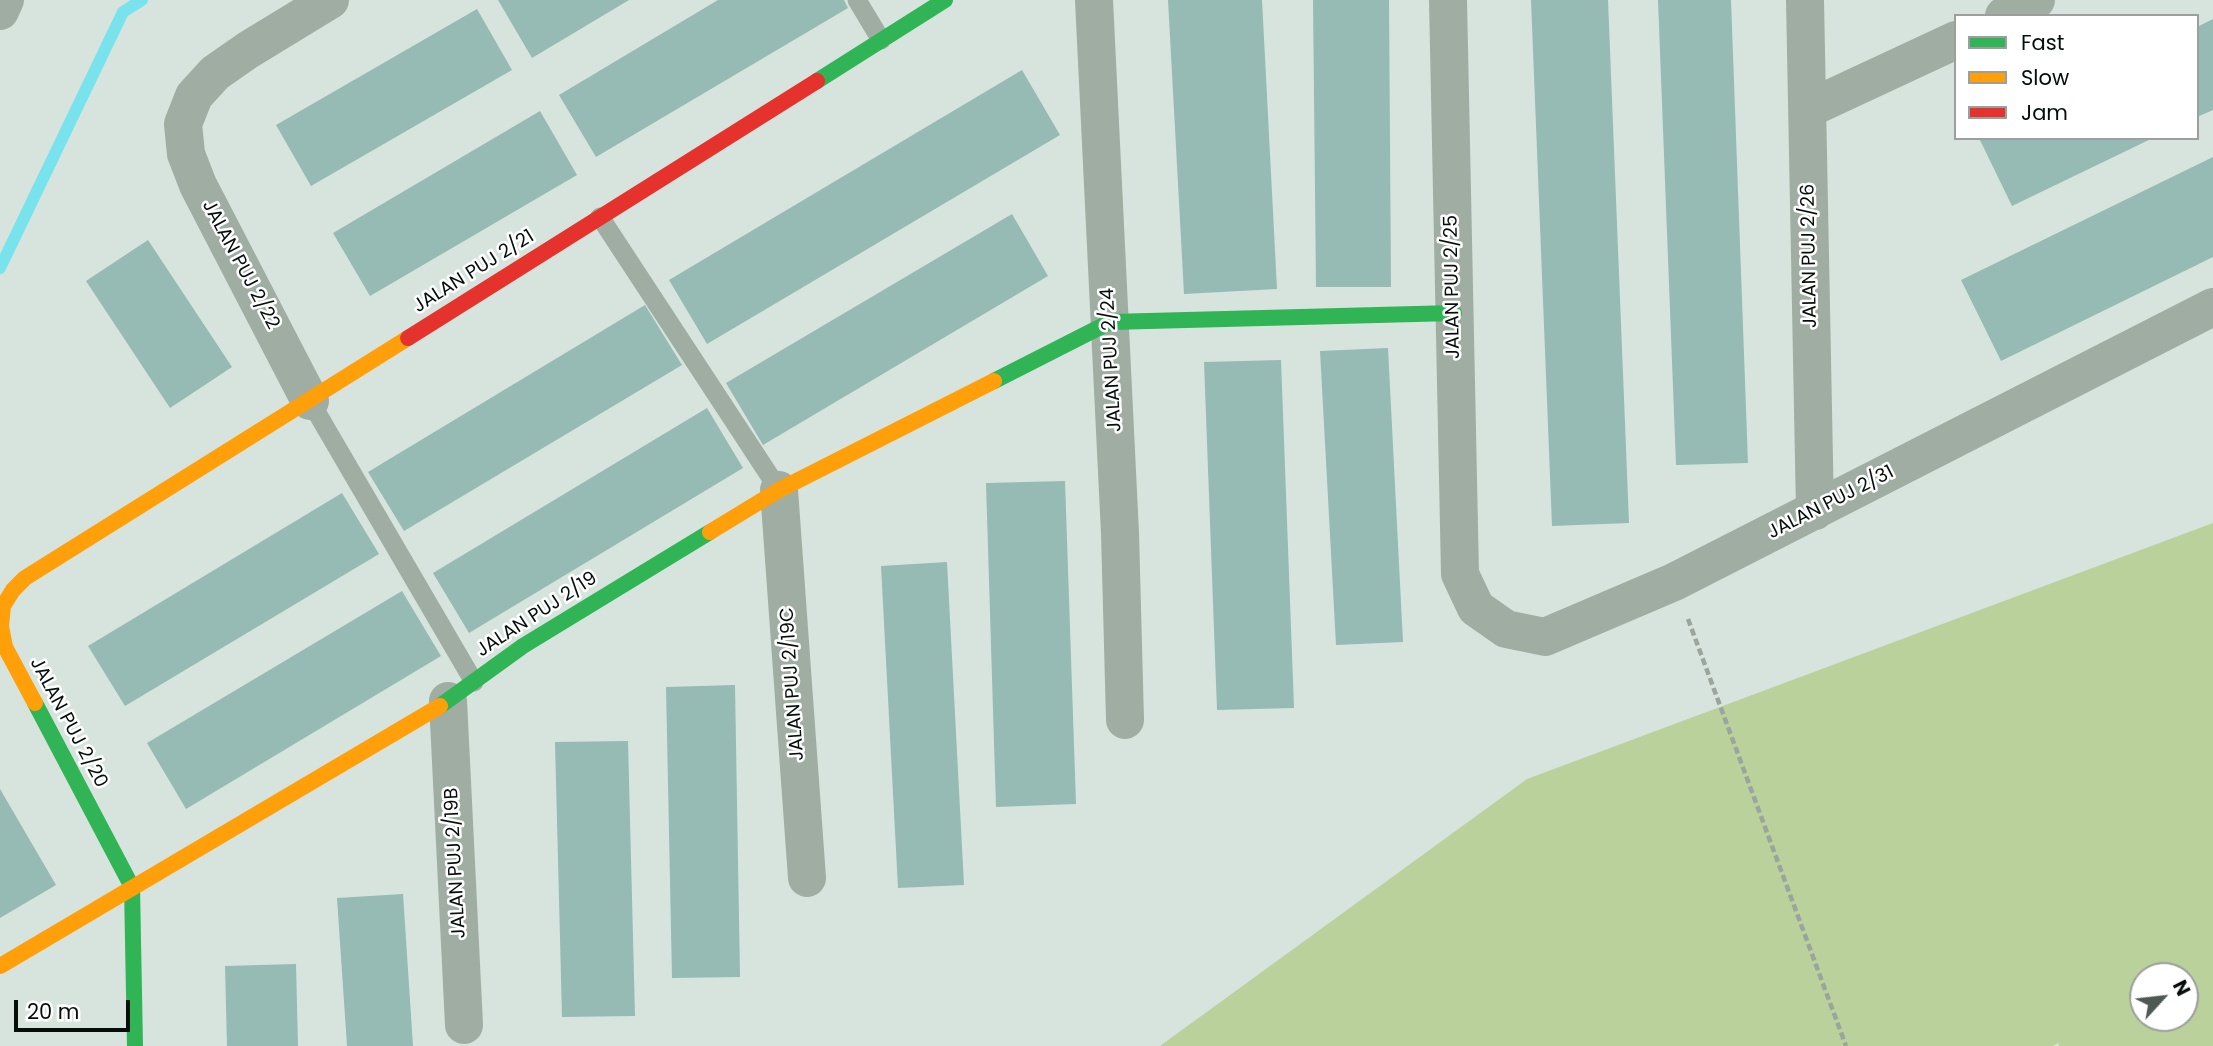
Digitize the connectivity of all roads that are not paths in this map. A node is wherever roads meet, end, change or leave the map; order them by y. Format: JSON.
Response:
{"nodes":[{"id":1,"x":5,"y":0,"type":"edge"},
{"id":2,"x":330,"y":0,"type":"edge"},
{"id":3,"x":857,"y":0,"type":"edge"},
{"id":4,"x":946,"y":0,"type":"edge"},
{"id":5,"x":1094,"y":0,"type":"edge"},
{"id":6,"x":1448,"y":0,"type":"edge"},
{"id":7,"x":1805,"y":0,"type":"edge"},
{"id":8,"x":2036,"y":0,"type":"edge"},
{"id":9,"x":0,"y":11,"type":"edge"},
{"id":10,"x":2008,"y":14,"type":"edge"},
{"id":11,"x":881,"y":40,"type":"junction"},
{"id":12,"x":1954,"y":41,"type":"edge"},
{"id":13,"x":1808,"y":109,"type":"junction"},
{"id":14,"x":600,"y":216,"type":"junction"},
{"id":15,"x":2213,"y":307,"type":"edge"},
{"id":16,"x":1454,"y":313,"type":"junction"},
{"id":17,"x":1110,"y":322,"type":"junction"},
{"id":18,"x":310,"y":401,"type":"junction"},
{"id":19,"x":779,"y":490,"type":"junction"},
{"id":20,"x":1815,"y":511,"type":"junction"},
{"id":21,"x":1460,"y":575,"type":"joint"},
{"id":22,"x":25,"y":578,"type":"joint"},
{"id":23,"x":461,"y":691,"type":"junction"},
{"id":24,"x":1125,"y":720,"type":"dead end"},
{"id":25,"x":807,"y":878,"type":"dead end"},
{"id":26,"x":132,"y":887,"type":"junction"},
{"id":27,"x":0,"y":965,"type":"edge"},
{"id":28,"x":464,"y":1025,"type":"dead end"},
{"id":29,"x":135,"y":1046,"type":"edge"}],
"edges":[{"from":1,"to":9,"type":"street"},
{"from":2,"to":18,"type":"street","name":"JALAN PUJ 2/22"},
{"from":3,"to":11,"type":"lane"},
{"from":4,"to":11,"type":"street","name":"JALAN PUJ 2/21"},
{"from":5,"to":17,"type":"street","name":"JALAN PUJ 2/24"},
{"from":6,"to":16,"type":"street","name":"JALAN PUJ 2/25"},
{"from":7,"to":13,"type":"street","name":"JALAN PUJ 2/26"},
{"from":8,"to":10,"type":"street"},
{"from":11,"to":14,"type":"street","name":"JALAN PUJ 2/21"},
{"from":12,"to":13,"type":"street"},
{"from":13,"to":20,"type":"street","name":"JALAN PUJ 2/26"},
{"from":14,"to":18,"type":"street","name":"JALAN PUJ 2/21"},
{"from":14,"to":19,"type":"lane"},
{"from":15,"to":20,"type":"street","name":"JALAN PUJ 2/31"},
{"from":16,"to":17,"type":"street"},
{"from":16,"to":21,"type":"street","name":"JALAN PUJ 2/25"},
{"from":17,"to":19,"type":"street","name":"JALAN PUJ 2/19"},
{"from":17,"to":24,"type":"street","name":"JALAN PUJ 2/24"},
{"from":18,"to":22,"type":"street","name":"JALAN PUJ 2/21"},
{"from":18,"to":23,"type":"lane"},
{"from":19,"to":23,"type":"street","name":"JALAN PUJ 2/19"},
{"from":19,"to":25,"type":"street","name":"JALAN PUJ 2/19C"},
{"from":20,"to":21,"type":"street","name":"JALAN PUJ 2/31"},
{"from":22,"to":26,"type":"street","name":"JALAN PUJ 2/20"},
{"from":23,"to":26,"type":"street","name":"JALAN PUJ 2/19"},
{"from":23,"to":28,"type":"street","name":"JALAN PUJ 2/19B"},
{"from":26,"to":27,"type":"street","name":"JALAN PUJ 2/19"},
{"from":26,"to":29,"type":"street"}]}
